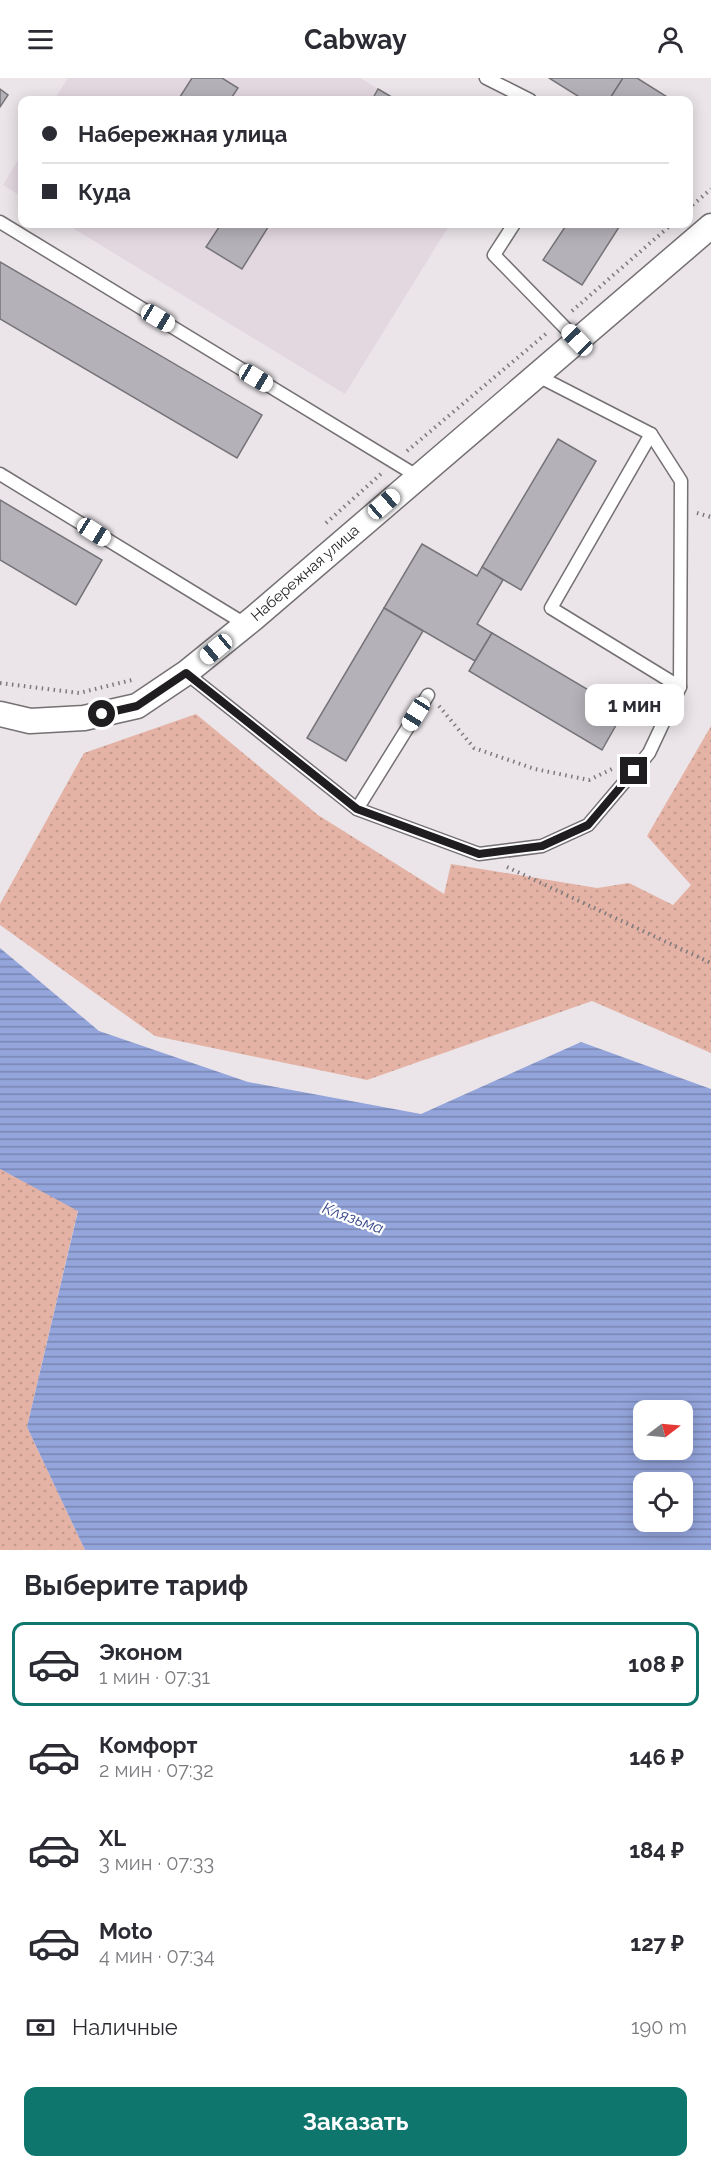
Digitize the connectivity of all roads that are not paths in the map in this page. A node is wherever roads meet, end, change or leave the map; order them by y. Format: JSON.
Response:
{"nodes":[{"id":1,"x":486,"y":78,"type":"edge"},
{"id":2,"x":523,"y":96,"type":"edge"},
{"id":3,"x":0,"y":222,"type":"edge"},
{"id":4,"x":711,"y":226,"type":"edge"},
{"id":5,"x":511,"y":228,"type":"edge"},
{"id":6,"x":577,"y":340,"type":"junction"},
{"id":7,"x":536,"y":375,"type":"junction"},
{"id":8,"x":651,"y":434,"type":"junction"},
{"id":9,"x":0,"y":474,"type":"edge"},
{"id":10,"x":417,"y":476,"type":"junction"},
{"id":11,"x":245,"y":624,"type":"junction"},
{"id":12,"x":186,"y":673,"type":"junction"},
{"id":13,"x":680,"y":687,"type":"junction"},
{"id":14,"x":428,"y":694,"type":"road end"},
{"id":15,"x":0,"y":714,"type":"edge"},
{"id":16,"x":357,"y":809,"type":"junction"}],
"edges":[{"from":1,"to":2,"type":"lane"},
{"from":3,"to":10,"type":"lane"},
{"from":4,"to":6,"type":"street","name":"Набережная улица"},
{"from":5,"to":6,"type":"lane"},
{"from":6,"to":7,"type":"street","name":"Набережная улица"},
{"from":7,"to":8,"type":"lane"},
{"from":7,"to":10,"type":"street","name":"Набережная улица"},
{"from":8,"to":13,"type":"lane"},
{"from":8,"to":13,"type":"lane"},
{"from":9,"to":11,"type":"lane"},
{"from":10,"to":11,"type":"street","name":"Набережная улица"},
{"from":11,"to":12,"type":"street","name":"Набережная улица"},
{"from":12,"to":15,"type":"street","name":"Набережная улица"},
{"from":12,"to":16,"type":"lane"},
{"from":13,"to":16,"type":"lane"},
{"from":14,"to":16,"type":"lane"}]}
